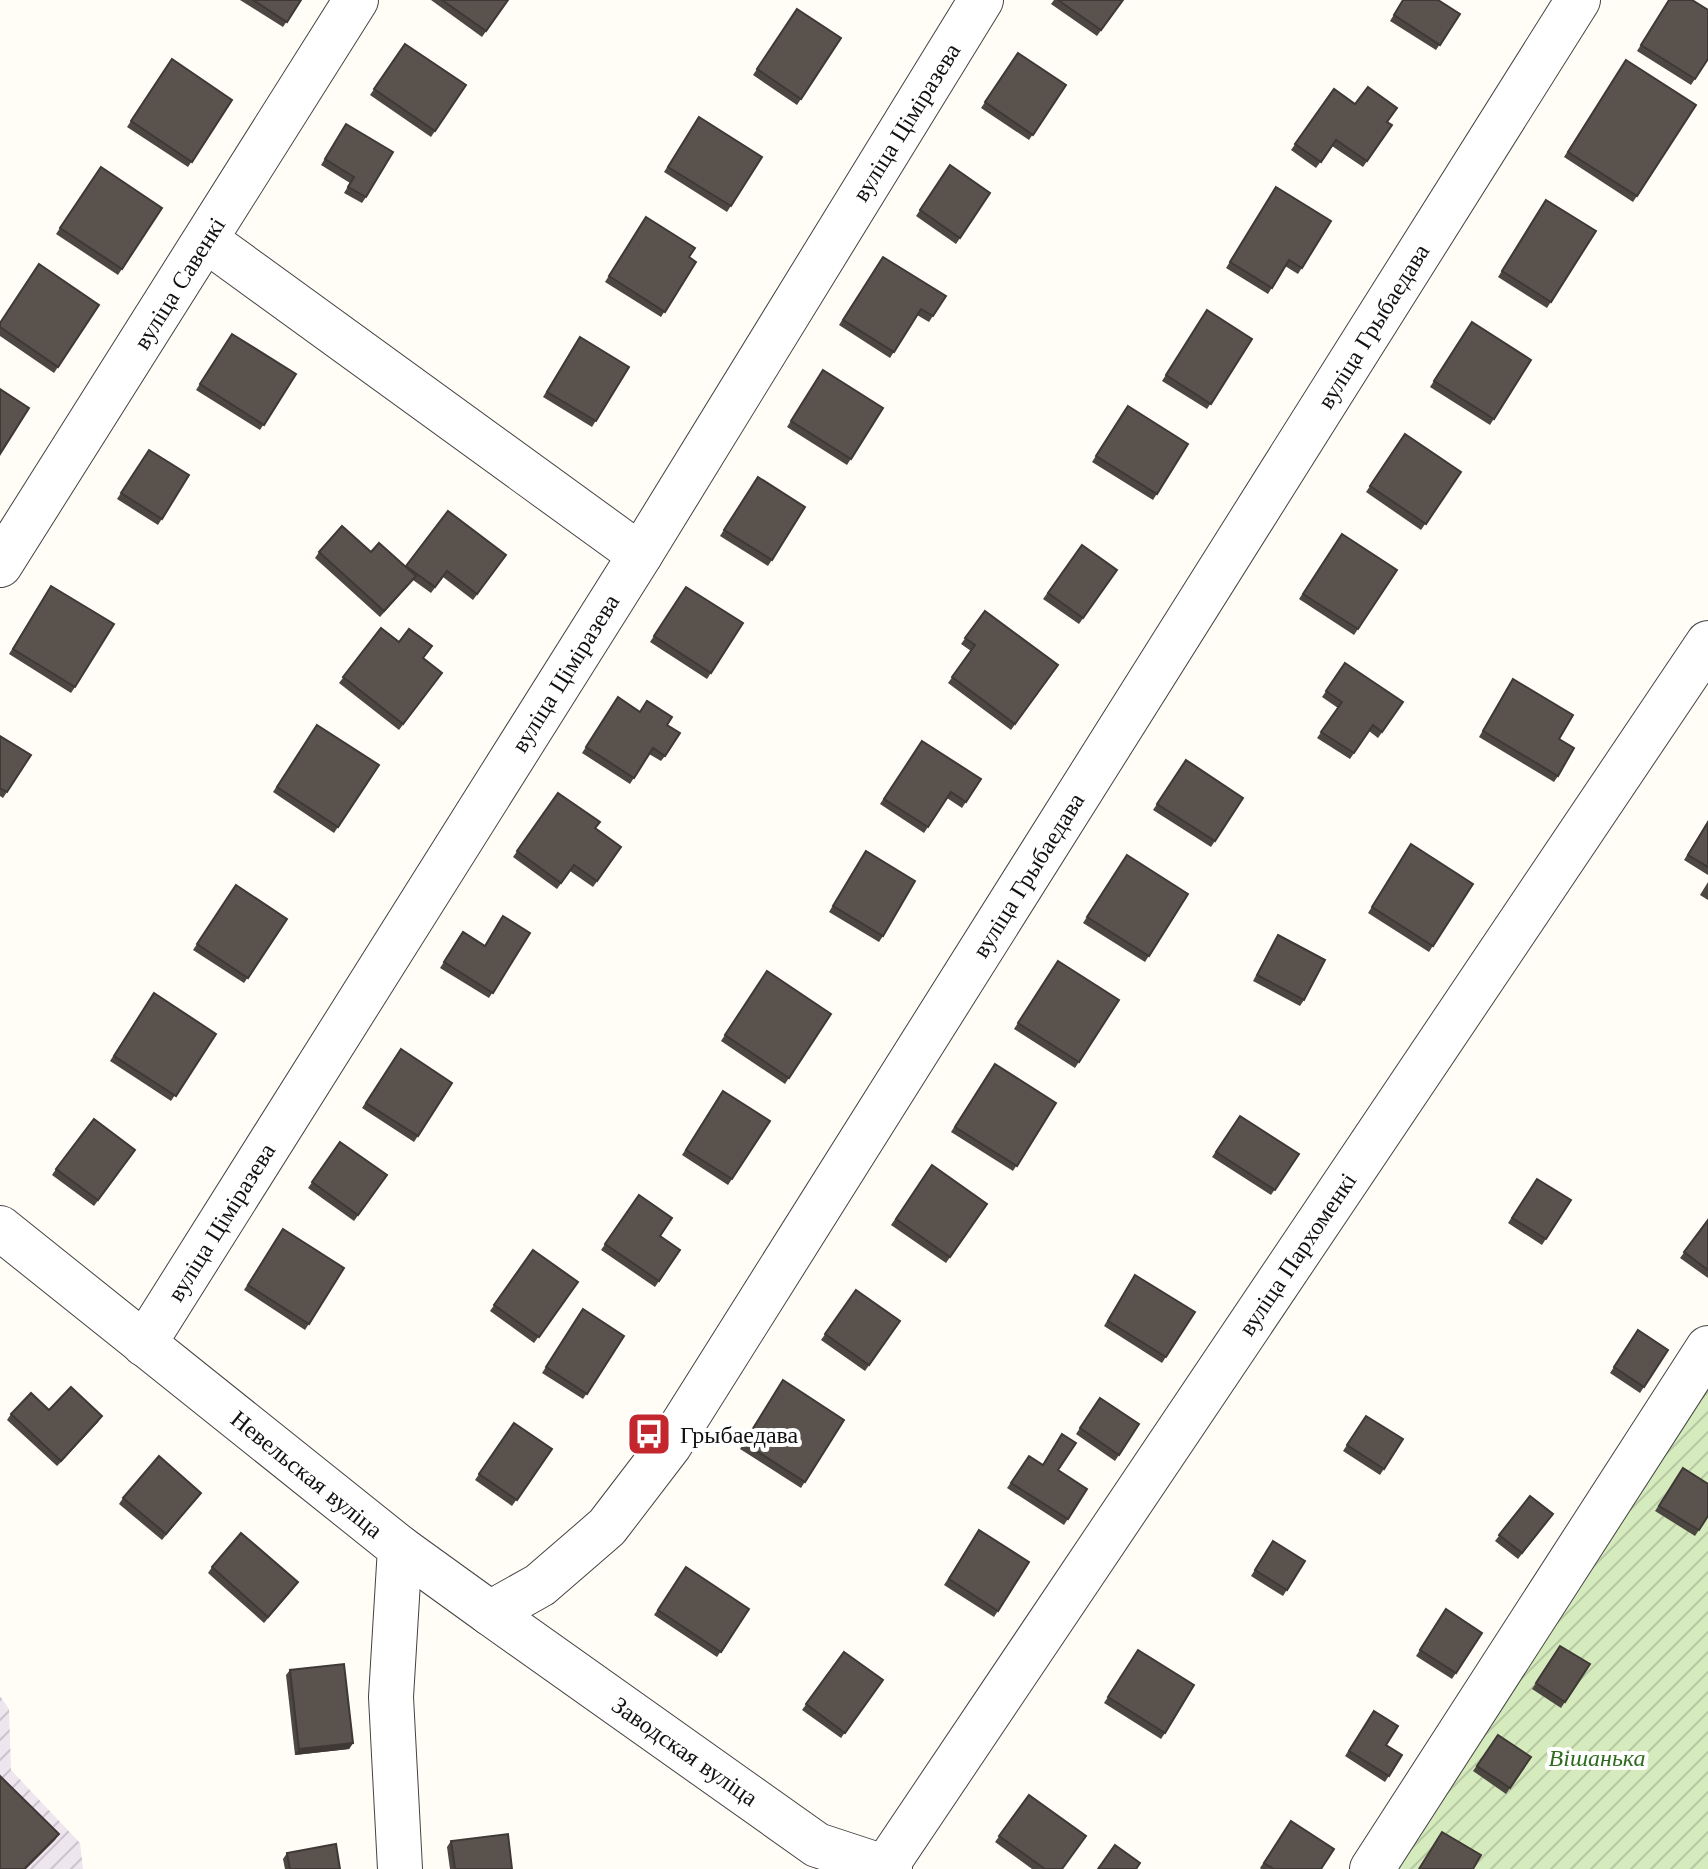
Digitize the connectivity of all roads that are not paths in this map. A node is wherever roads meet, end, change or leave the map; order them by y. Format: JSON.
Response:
{"nodes":[{"id":1,"x":356,"y":0,"type":"edge"},
{"id":2,"x":981,"y":0,"type":"edge"},
{"id":3,"x":1578,"y":0,"type":"edge"},
{"id":4,"x":206,"y":240,"type":"junction"},
{"id":5,"x":640,"y":555,"type":"junction"},
{"id":6,"x":0,"y":565,"type":"edge"},
{"id":7,"x":1708,"y":643,"type":"edge"},
{"id":8,"x":0,"y":1228,"type":"edge"},
{"id":9,"x":144,"y":1344,"type":"junction"},
{"id":10,"x":1708,"y":1348,"type":"edge"},
{"id":11,"x":400,"y":1548,"type":"junction"},
{"id":12,"x":490,"y":1613,"type":"junction"},
{"id":13,"x":818,"y":1857,"type":"edge"},
{"id":14,"x":888,"y":1868,"type":"edge"},
{"id":15,"x":400,"y":1869,"type":"edge"},
{"id":16,"x":1372,"y":1869,"type":"edge"}],
"edges":[{"from":1,"to":4,"type":"street","name":"вуліца Савенкі"},
{"from":2,"to":5,"type":"street","name":"вуліца Ціміразева"},
{"from":3,"to":12,"type":"street","name":"вуліца Грыбаедава"},
{"from":4,"to":5,"type":"street"},
{"from":4,"to":6,"type":"street","name":"вуліца Савенкі"},
{"from":5,"to":9,"type":"street","name":"вуліца Ціміразева"},
{"from":7,"to":14,"type":"street","name":"вуліца Пархоменкі"},
{"from":8,"to":9,"type":"street","name":"Невельская вуліца"},
{"from":9,"to":11,"type":"street","name":"Невельская вуліца"},
{"from":10,"to":16,"type":"street"},
{"from":11,"to":12,"type":"street"},
{"from":11,"to":15,"type":"street","name":"Невельская вуліца"},
{"from":12,"to":13,"type":"street","name":"Заводская вуліца"},
{"from":13,"to":14,"type":"street","name":"Заводская вуліца"}]}
